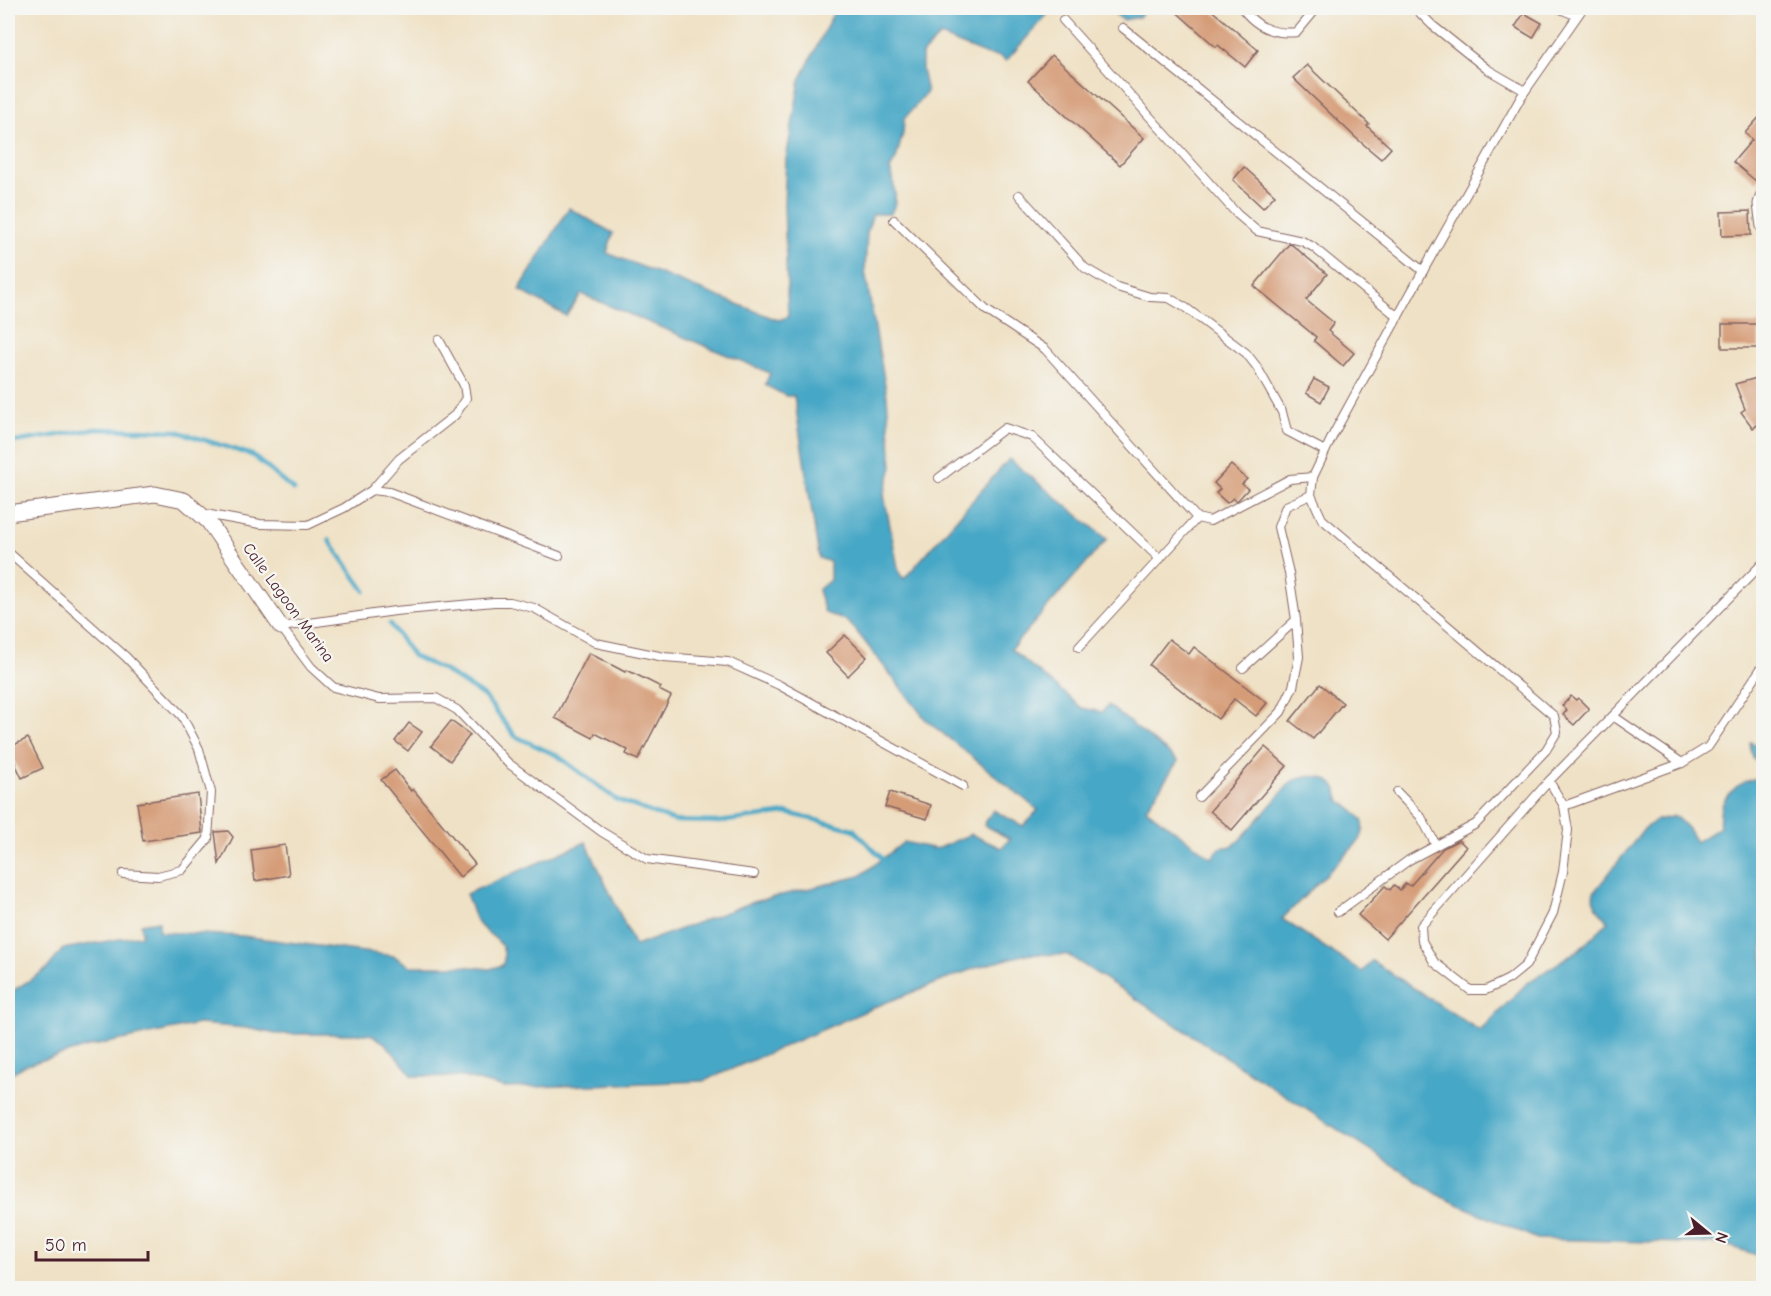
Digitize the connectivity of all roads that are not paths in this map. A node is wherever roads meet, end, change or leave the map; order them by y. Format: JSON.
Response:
{"nodes":[{"id":1,"x":1242,"y":8,"type":"edge"},
{"id":2,"x":1317,"y":8,"type":"edge"},
{"id":3,"x":1415,"y":8,"type":"edge"},
{"id":4,"x":1558,"y":8,"type":"edge"},
{"id":5,"x":1583,"y":8,"type":"edge"},
{"id":6,"x":1577,"y":16,"type":"junction"},
{"id":7,"x":1063,"y":21,"type":"dead end"},
{"id":8,"x":1123,"y":28,"type":"dead end"},
{"id":9,"x":1526,"y":91,"type":"junction"},
{"id":10,"x":1018,"y":195,"type":"dead end"},
{"id":11,"x":1764,"y":195,"type":"edge"},
{"id":12,"x":894,"y":220,"type":"dead end"},
{"id":13,"x":1764,"y":226,"type":"edge"},
{"id":14,"x":1423,"y":271,"type":"junction"},
{"id":15,"x":1398,"y":317,"type":"junction"},
{"id":16,"x":439,"y":340,"type":"dead end"},
{"id":17,"x":1325,"y":451,"type":"junction"},
{"id":18,"x":1313,"y":477,"type":"junction"},
{"id":19,"x":939,"y":478,"type":"dead end"},
{"id":20,"x":372,"y":490,"type":"junction"},
{"id":21,"x":1311,"y":495,"type":"junction"},
{"id":22,"x":8,"y":513,"type":"edge"},
{"id":23,"x":199,"y":513,"type":"junction"},
{"id":24,"x":1197,"y":518,"type":"junction"},
{"id":25,"x":8,"y":552,"type":"edge"},
{"id":26,"x":559,"y":556,"type":"dead end"},
{"id":27,"x":1160,"y":559,"type":"junction"},
{"id":28,"x":1764,"y":562,"type":"edge"},
{"id":29,"x":1296,"y":620,"type":"junction"},
{"id":30,"x":281,"y":627,"type":"junction"},
{"id":31,"x":1079,"y":647,"type":"dead end"},
{"id":32,"x":1764,"y":664,"type":"edge"},
{"id":33,"x":1243,"y":668,"type":"dead end"},
{"id":34,"x":1613,"y":716,"type":"junction"},
{"id":35,"x":1682,"y":763,"type":"junction"},
{"id":36,"x":1549,"y":781,"type":"junction"},
{"id":37,"x":963,"y":786,"type":"dead end"},
{"id":38,"x":1397,"y":792,"type":"dead end"},
{"id":39,"x":1199,"y":797,"type":"dead end"},
{"id":40,"x":1564,"y":806,"type":"junction"},
{"id":41,"x":1436,"y":846,"type":"junction"},
{"id":42,"x":123,"y":874,"type":"dead end"},
{"id":43,"x":754,"y":874,"type":"dead end"},
{"id":44,"x":1338,"y":912,"type":"dead end"}],
"edges":[{"from":1,"to":2,"type":"lane"},
{"from":3,"to":9,"type":"lane"},
{"from":4,"to":6,"type":"lane"},
{"from":5,"to":6,"type":"lane"},
{"from":6,"to":9,"type":"lane"},
{"from":7,"to":15,"type":"lane"},
{"from":8,"to":14,"type":"lane"},
{"from":9,"to":14,"type":"lane"},
{"from":10,"to":17,"type":"lane"},
{"from":11,"to":13,"type":"street"},
{"from":12,"to":24,"type":"lane"},
{"from":14,"to":15,"type":"lane"},
{"from":15,"to":17,"type":"lane"},
{"from":16,"to":20,"type":"lane"},
{"from":17,"to":18,"type":"lane"},
{"from":18,"to":21,"type":"lane"},
{"from":18,"to":24,"type":"lane"},
{"from":19,"to":27,"type":"lane"},
{"from":20,"to":23,"type":"lane"},
{"from":20,"to":26,"type":"lane"},
{"from":21,"to":29,"type":"lane"},
{"from":21,"to":41,"type":"lane"},
{"from":22,"to":23,"type":"street","name":"Calle Lagoon Marina"},
{"from":23,"to":30,"type":"street","name":"Calle Lagoon Marina"},
{"from":24,"to":27,"type":"lane"},
{"from":25,"to":42,"type":"lane"},
{"from":27,"to":31,"type":"lane"},
{"from":28,"to":34,"type":"lane"},
{"from":29,"to":33,"type":"lane"},
{"from":29,"to":39,"type":"lane"},
{"from":30,"to":37,"type":"lane"},
{"from":30,"to":43,"type":"lane","name":"Calle Lagoon Marina"},
{"from":32,"to":35,"type":"lane"},
{"from":34,"to":35,"type":"lane"},
{"from":34,"to":36,"type":"lane"},
{"from":35,"to":40,"type":"lane"},
{"from":36,"to":40,"type":"lane"},
{"from":36,"to":40,"type":"lane"},
{"from":38,"to":41,"type":"lane"},
{"from":41,"to":44,"type":"lane"}]}
